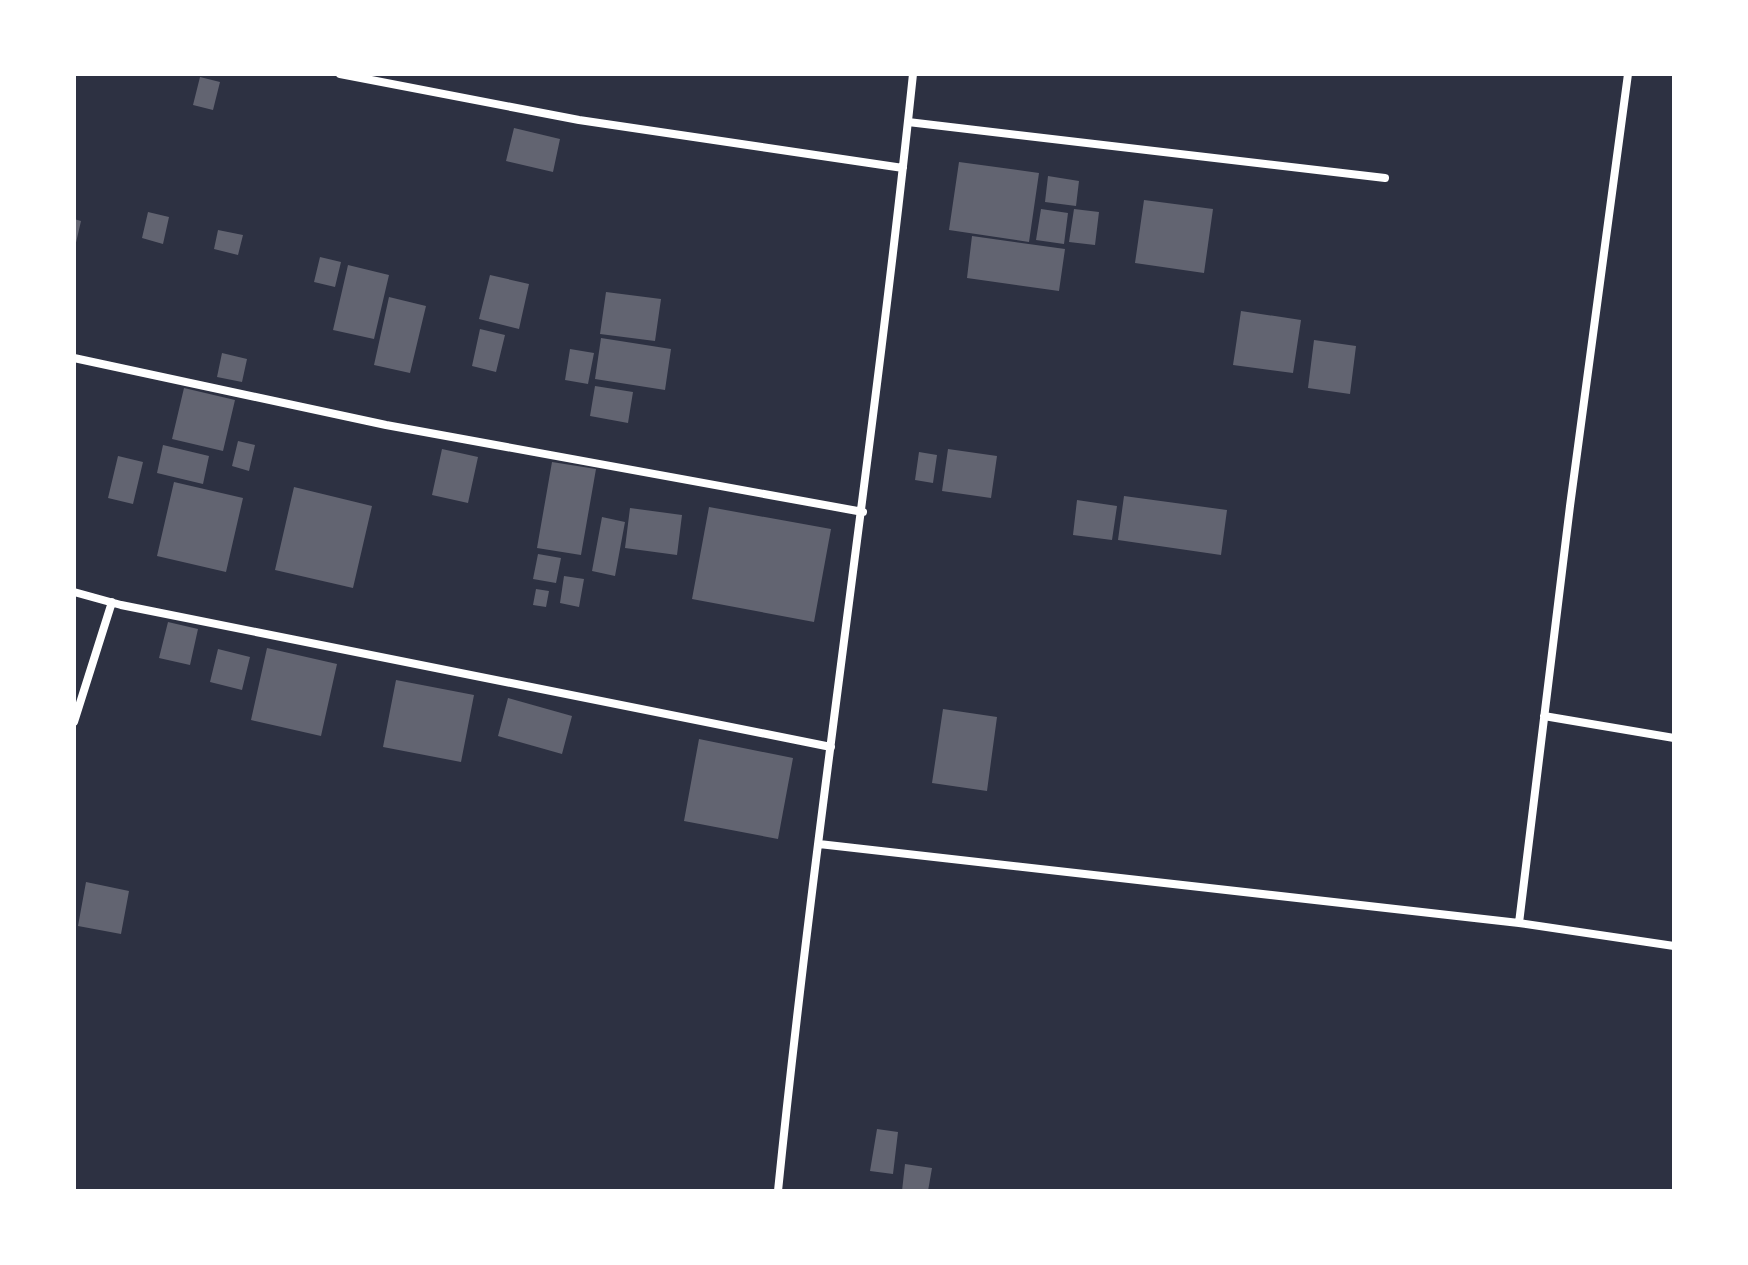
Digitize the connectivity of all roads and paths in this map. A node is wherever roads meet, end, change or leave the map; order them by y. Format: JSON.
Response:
{"nodes":[{"id":1,"x":340,"y":74,"type":"edge"},
{"id":2,"x":913,"y":74,"type":"edge"},
{"id":3,"x":1628,"y":74,"type":"edge"},
{"id":4,"x":908,"y":122,"type":"junction"},
{"id":5,"x":903,"y":168,"type":"junction"},
{"id":6,"x":1385,"y":178,"type":"dead end"},
{"id":7,"x":74,"y":358,"type":"edge"},
{"id":8,"x":863,"y":512,"type":"junction"},
{"id":9,"x":74,"y":592,"type":"edge"},
{"id":10,"x":112,"y":602,"type":"junction"},
{"id":11,"x":1544,"y":716,"type":"junction"},
{"id":12,"x":74,"y":722,"type":"edge"},
{"id":13,"x":1674,"y":738,"type":"edge"},
{"id":14,"x":831,"y":747,"type":"junction"},
{"id":15,"x":819,"y":844,"type":"junction"},
{"id":16,"x":1519,"y":923,"type":"junction"},
{"id":17,"x":1674,"y":946,"type":"edge"},
{"id":18,"x":778,"y":1191,"type":"edge"}],
"edges":[{"from":1,"to":5,"type":"street"},
{"from":2,"to":4,"type":"street"},
{"from":3,"to":11,"type":"street"},
{"from":4,"to":5,"type":"street"},
{"from":4,"to":6,"type":"street"},
{"from":5,"to":8,"type":"street"},
{"from":7,"to":8,"type":"street"},
{"from":8,"to":14,"type":"street"},
{"from":9,"to":10,"type":"street"},
{"from":10,"to":12,"type":"street"},
{"from":10,"to":14,"type":"street"},
{"from":11,"to":13,"type":"street"},
{"from":11,"to":16,"type":"street"},
{"from":14,"to":15,"type":"street"},
{"from":15,"to":16,"type":"street"},
{"from":15,"to":18,"type":"street"},
{"from":16,"to":17,"type":"street"}]}
